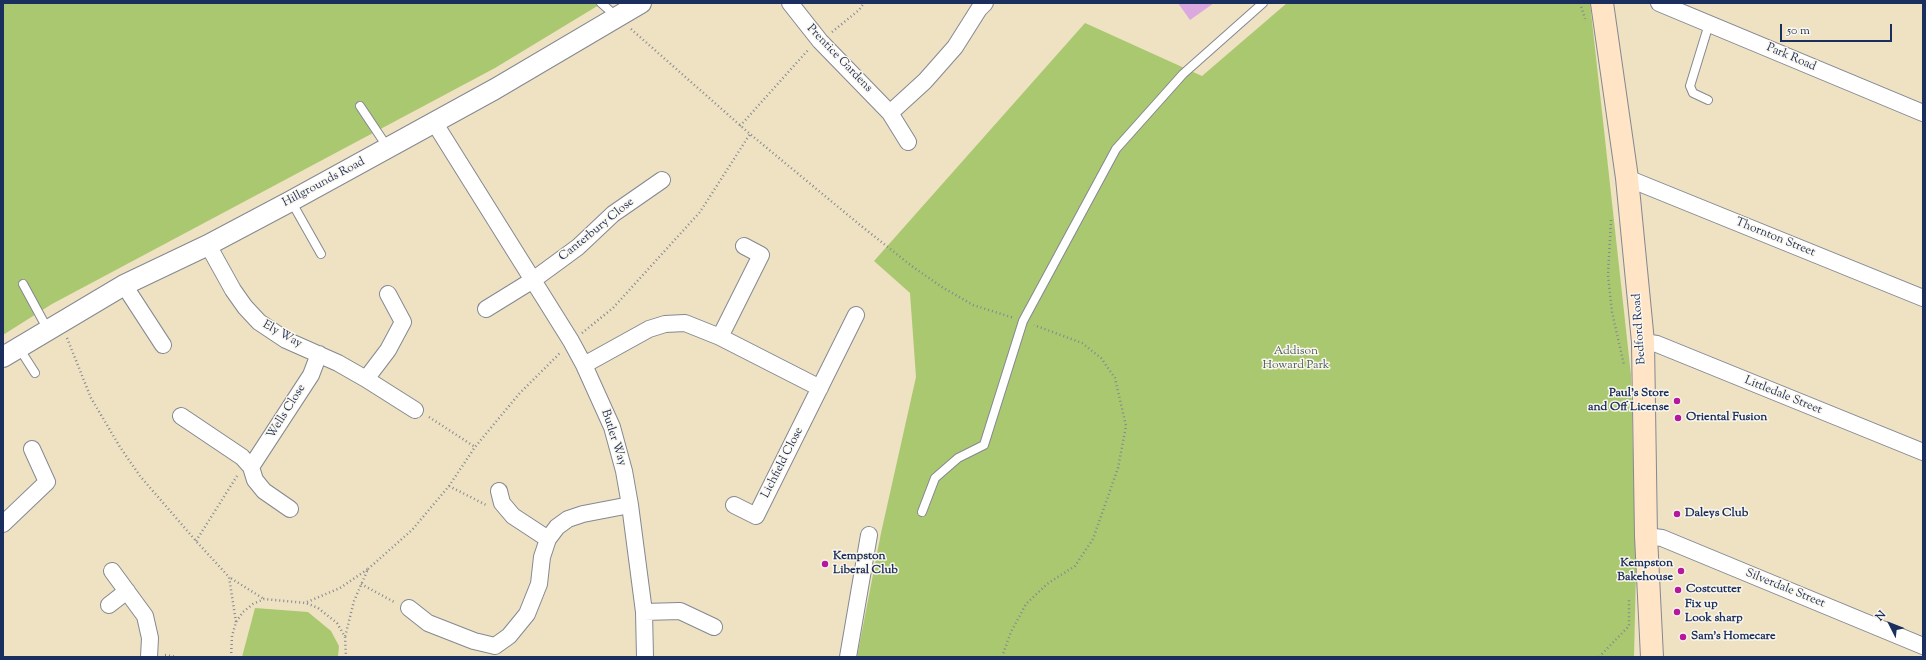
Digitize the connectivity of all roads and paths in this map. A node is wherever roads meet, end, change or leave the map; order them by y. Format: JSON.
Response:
{"nodes":[{"id":1,"x":601,"y":3,"type":"edge"},
{"id":2,"x":641,"y":3,"type":"edge"},
{"id":3,"x":790,"y":3,"type":"edge"},
{"id":4,"x":864,"y":3,"type":"edge"},
{"id":5,"x":985,"y":3,"type":"edge"},
{"id":6,"x":1263,"y":3,"type":"edge"},
{"id":7,"x":1602,"y":3,"type":"edge"},
{"id":8,"x":1659,"y":3,"type":"edge"},
{"id":9,"x":617,"y":17,"type":"junction"},
{"id":10,"x":1709,"y":24,"type":"junction"},
{"id":11,"x":820,"y":41,"type":"junction"},
{"id":12,"x":1708,"y":100,"type":"dead end"},
{"id":13,"x":360,"y":106,"type":"dead end"},
{"id":14,"x":890,"y":113,"type":"junction"},
{"id":15,"x":1923,"y":113,"type":"edge"},
{"id":16,"x":434,"y":122,"type":"junction"},
{"id":17,"x":740,"y":126,"type":"junction"},
{"id":18,"x":908,"y":142,"type":"dead end"},
{"id":19,"x":388,"y":149,"type":"junction"},
{"id":20,"x":1627,"y":178,"type":"junction"},
{"id":21,"x":662,"y":180,"type":"dead end"},
{"id":22,"x":291,"y":201,"type":"junction"},
{"id":23,"x":1612,"y":215,"type":"dead end"},
{"id":24,"x":208,"y":244,"type":"junction"},
{"id":25,"x":744,"y":246,"type":"dead end"},
{"id":26,"x":321,"y":254,"type":"dead end"},
{"id":27,"x":533,"y":280,"type":"junction"},
{"id":28,"x":23,"y":284,"type":"dead end"},
{"id":29,"x":124,"y":285,"type":"junction"},
{"id":30,"x":388,"y":294,"type":"dead end"},
{"id":31,"x":1923,"y":298,"type":"edge"},
{"id":32,"x":486,"y":310,"type":"dead end"},
{"id":33,"x":856,"y":315,"type":"dead end"},
{"id":34,"x":1023,"y":321,"type":"junction"},
{"id":35,"x":55,"y":327,"type":"junction"},
{"id":36,"x":720,"y":337,"type":"junction"},
{"id":37,"x":1643,"y":342,"type":"junction"},
{"id":38,"x":163,"y":345,"type":"dead end"},
{"id":39,"x":11,"y":353,"type":"edge"},
{"id":40,"x":319,"y":354,"type":"junction"},
{"id":41,"x":584,"y":365,"type":"junction"},
{"id":42,"x":1625,"y":369,"type":"dead end"},
{"id":43,"x":35,"y":373,"type":"dead end"},
{"id":44,"x":366,"y":379,"type":"junction"},
{"id":45,"x":820,"y":388,"type":"junction"},
{"id":46,"x":415,"y":410,"type":"joint"},
{"id":47,"x":181,"y":416,"type":"dead end"},
{"id":48,"x":475,"y":448,"type":"dead end"},
{"id":49,"x":32,"y":449,"type":"dead end"},
{"id":50,"x":1923,"y":452,"type":"edge"},
{"id":51,"x":249,"y":464,"type":"junction"},
{"id":52,"x":449,"y":486,"type":"dead end"},
{"id":53,"x":498,"y":501,"type":"joint"},
{"id":54,"x":630,"y":505,"type":"junction"},
{"id":55,"x":734,"y":505,"type":"dead end"},
{"id":56,"x":290,"y":509,"type":"dead end"},
{"id":57,"x":922,"y":512,"type":"dead end"},
{"id":58,"x":3,"y":524,"type":"edge"},
{"id":59,"x":869,"y":535,"type":"dead end"},
{"id":60,"x":1646,"y":536,"type":"junction"},
{"id":61,"x":548,"y":539,"type":"junction"},
{"id":62,"x":196,"y":541,"type":"junction"},
{"id":63,"x":112,"y":571,"type":"dead end"},
{"id":64,"x":230,"y":577,"type":"junction"},
{"id":65,"x":362,"y":584,"type":"junction"},
{"id":66,"x":127,"y":591,"type":"junction"},
{"id":67,"x":1629,"y":595,"type":"dead end"},
{"id":68,"x":264,"y":599,"type":"junction"},
{"id":69,"x":306,"y":603,"type":"junction"},
{"id":70,"x":109,"y":605,"type":"dead end"},
{"id":71,"x":409,"y":608,"type":"joint"},
{"id":72,"x":644,"y":612,"type":"junction"},
{"id":73,"x":236,"y":622,"type":"junction"},
{"id":74,"x":714,"y":627,"type":"dead end"},
{"id":75,"x":345,"y":637,"type":"junction"},
{"id":76,"x":1923,"y":646,"type":"edge"},
{"id":77,"x":497,"y":652,"type":"edge"},
{"id":78,"x":149,"y":657,"type":"edge"},
{"id":79,"x":231,"y":657,"type":"edge"},
{"id":80,"x":346,"y":657,"type":"edge"},
{"id":81,"x":645,"y":657,"type":"edge"},
{"id":82,"x":848,"y":657,"type":"edge"},
{"id":83,"x":1002,"y":657,"type":"edge"},
{"id":84,"x":1599,"y":657,"type":"edge"},
{"id":85,"x":1652,"y":657,"type":"edge"}],
"edges":[{"from":1,"to":9,"type":"lane"},
{"from":2,"to":9,"type":"street","name":"Hillgrounds Road"},
{"from":3,"to":11,"type":"street","name":"Prentice Gardens"},
{"from":4,"to":11,"type":"path"},
{"from":5,"to":14,"type":"street"},
{"from":6,"to":34,"type":"lane"},
{"from":7,"to":20,"type":"main road","name":"Bedford Road"},
{"from":8,"to":10,"type":"street","name":"Park Road"},
{"from":9,"to":16,"type":"street","name":"Hillgrounds Road"},
{"from":9,"to":17,"type":"path"},
{"from":10,"to":12,"type":"lane"},
{"from":10,"to":15,"type":"street","name":"Park Road"},
{"from":11,"to":14,"type":"street","name":"Prentice Gardens"},
{"from":11,"to":17,"type":"path"},
{"from":13,"to":19,"type":"lane"},
{"from":14,"to":18,"type":"street","name":"Prentice Gardens"},
{"from":16,"to":19,"type":"street","name":"Hillgrounds Road"},
{"from":16,"to":27,"type":"street","name":"Butler Way"},
{"from":17,"to":34,"type":"path"},
{"from":19,"to":22,"type":"street","name":"Hillgrounds Road"},
{"from":20,"to":31,"type":"street","name":"Thornton Street"},
{"from":20,"to":37,"type":"main road","name":"Bedford Road"},
{"from":21,"to":27,"type":"street","name":"Canterbury Close"},
{"from":22,"to":24,"type":"street","name":"Hillgrounds Road"},
{"from":22,"to":26,"type":"lane"},
{"from":23,"to":42,"type":"path"},
{"from":24,"to":29,"type":"street","name":"Hillgrounds Road"},
{"from":24,"to":40,"type":"street","name":"Ely Way"},
{"from":25,"to":36,"type":"street"},
{"from":27,"to":32,"type":"street"},
{"from":27,"to":41,"type":"street","name":"Butler Way"},
{"from":28,"to":35,"type":"lane"},
{"from":29,"to":35,"type":"street","name":"Hillgrounds Road"},
{"from":29,"to":38,"type":"street"},
{"from":30,"to":44,"type":"street"},
{"from":33,"to":45,"type":"street","name":"Lichfield Close"},
{"from":34,"to":57,"type":"lane"},
{"from":34,"to":83,"type":"path"},
{"from":35,"to":39,"type":"street","name":"Hillgrounds Road"},
{"from":35,"to":62,"type":"path"},
{"from":36,"to":41,"type":"street"},
{"from":36,"to":45,"type":"street"},
{"from":37,"to":50,"type":"street","name":"Littledale Street"},
{"from":37,"to":60,"type":"main road","name":"Bedford Road"},
{"from":39,"to":43,"type":"lane"},
{"from":40,"to":44,"type":"street","name":"Ely Way"},
{"from":40,"to":51,"type":"street","name":"Wells Close"},
{"from":41,"to":54,"type":"street","name":"Butler Way"},
{"from":44,"to":46,"type":"street","name":"Ely Way"},
{"from":45,"to":55,"type":"street","name":"Lichfield Close"},
{"from":46,"to":48,"type":"path"},
{"from":47,"to":51,"type":"street"},
{"from":49,"to":58,"type":"street"},
{"from":51,"to":56,"type":"street"},
{"from":51,"to":62,"type":"path"},
{"from":52,"to":53,"type":"path"},
{"from":53,"to":61,"type":"street"},
{"from":54,"to":61,"type":"street"},
{"from":54,"to":72,"type":"street","name":"Butler Way"},
{"from":59,"to":82,"type":"street"},
{"from":60,"to":76,"type":"street","name":"Silverdale Street"},
{"from":60,"to":85,"type":"main road","name":"Bedford Road"},
{"from":61,"to":77,"type":"street"},
{"from":62,"to":64,"type":"path"},
{"from":63,"to":66,"type":"street"},
{"from":64,"to":68,"type":"path"},
{"from":64,"to":73,"type":"path"},
{"from":65,"to":69,"type":"path"},
{"from":65,"to":71,"type":"path"},
{"from":65,"to":75,"type":"path"},
{"from":66,"to":70,"type":"street"},
{"from":66,"to":78,"type":"street"},
{"from":67,"to":84,"type":"path"},
{"from":68,"to":69,"type":"path"},
{"from":68,"to":73,"type":"path"},
{"from":69,"to":75,"type":"path"},
{"from":71,"to":77,"type":"street"},
{"from":72,"to":74,"type":"street"},
{"from":72,"to":81,"type":"street","name":"Butler Way"},
{"from":73,"to":79,"type":"path"},
{"from":75,"to":80,"type":"path"}]}
